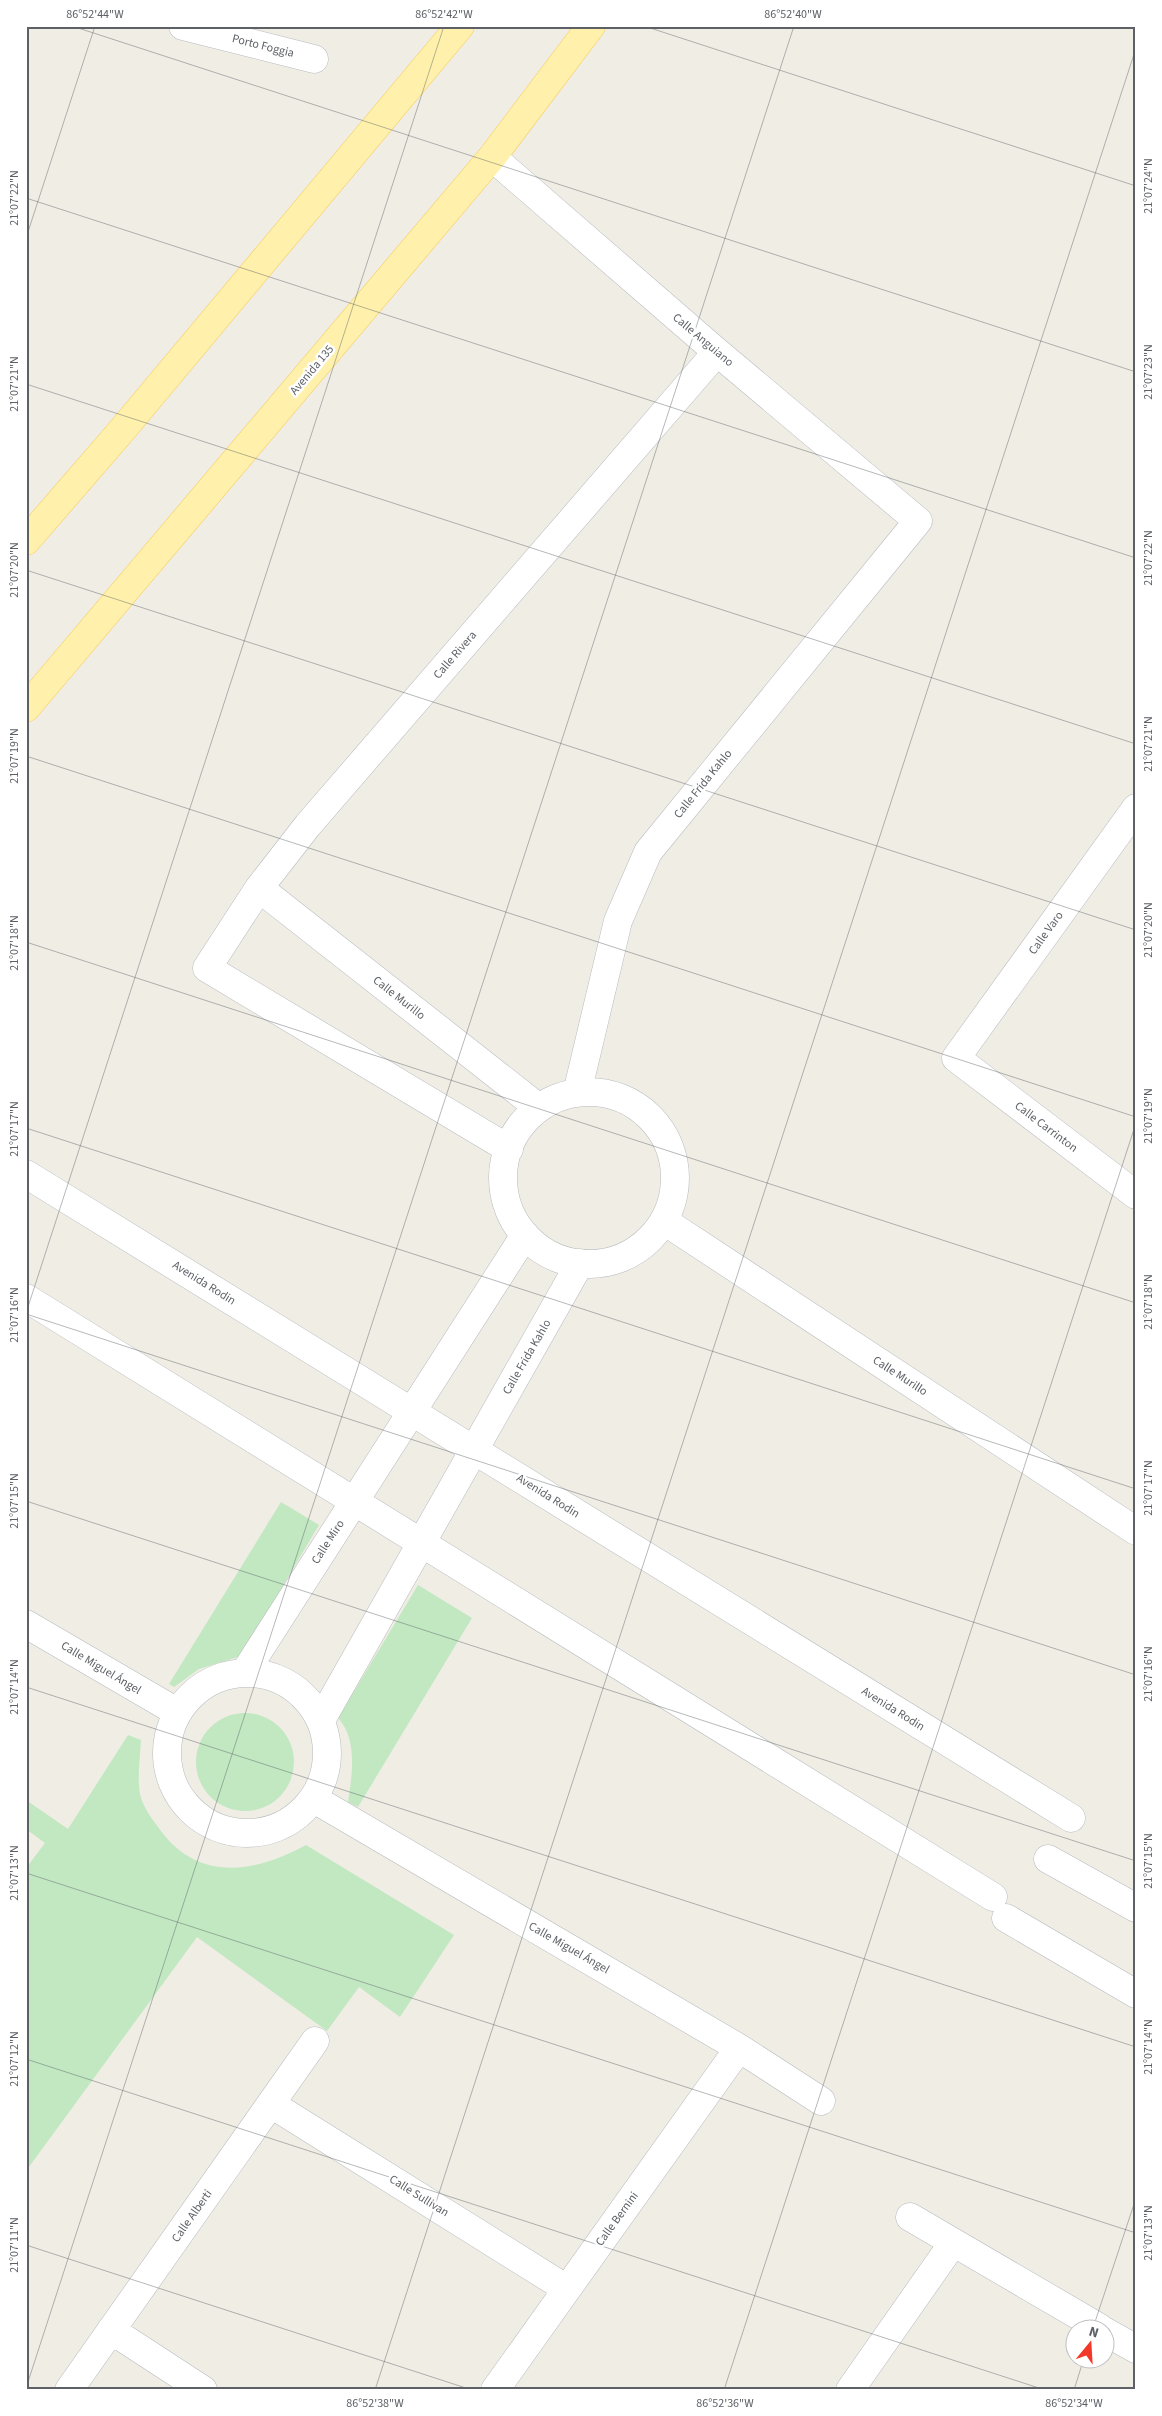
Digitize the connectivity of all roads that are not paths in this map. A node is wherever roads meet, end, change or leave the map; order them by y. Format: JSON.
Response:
{"nodes":[{"id":1,"x":184,"y":26,"type":"edge"},
{"id":2,"x":460,"y":26,"type":"edge"},
{"id":3,"x":591,"y":26,"type":"edge"},
{"id":4,"x":314,"y":59,"type":"dead end"},
{"id":5,"x":492,"y":157,"type":"junction"},
{"id":6,"x":717,"y":352,"type":"junction"},
{"id":7,"x":918,"y":521,"type":"joint"},
{"id":8,"x":26,"y":541,"type":"edge"},
{"id":9,"x":26,"y":708,"type":"edge"},
{"id":10,"x":1136,"y":808,"type":"edge"},
{"id":11,"x":1127,"y":838,"type":"edge"},
{"id":12,"x":259,"y":888,"type":"junction"},
{"id":13,"x":956,"y":1058,"type":"joint"},
{"id":14,"x":577,"y":1093,"type":"junction"},
{"id":15,"x":539,"y":1108,"type":"junction"},
{"id":16,"x":509,"y":1149,"type":"junction"},
{"id":17,"x":26,"y":1174,"type":"edge"},
{"id":18,"x":1136,"y":1195,"type":"edge"},
{"id":19,"x":664,"y":1221,"type":"junction"},
{"id":20,"x":525,"y":1235,"type":"junction"},
{"id":21,"x":580,"y":1263,"type":"junction"},
{"id":22,"x":26,"y":1298,"type":"edge"},
{"id":23,"x":412,"y":1412,"type":"junction"},
{"id":24,"x":474,"y":1450,"type":"junction"},
{"id":25,"x":354,"y":1502,"type":"junction"},
{"id":26,"x":1134,"y":1527,"type":"edge"},
{"id":27,"x":420,"y":1544,"type":"junction"},
{"id":28,"x":26,"y":1624,"type":"edge"},
{"id":29,"x":245,"y":1672,"type":"junction"},
{"id":30,"x":176,"y":1712,"type":"junction"},
{"id":31,"x":321,"y":1720,"type":"junction"},
{"id":32,"x":314,"y":1799,"type":"junction"},
{"id":33,"x":1071,"y":1818,"type":"dead end"},
{"id":34,"x":1048,"y":1859,"type":"dead end"},
{"id":35,"x":1136,"y":1908,"type":"edge"},
{"id":36,"x":1136,"y":1994,"type":"edge"},
{"id":37,"x":315,"y":2041,"type":"dead end"},
{"id":38,"x":739,"y":2048,"type":"junction"},
{"id":39,"x":821,"y":2101,"type":"dead end"},
{"id":40,"x":270,"y":2104,"type":"junction"},
{"id":41,"x":910,"y":2217,"type":"dead end"},
{"id":42,"x":954,"y":2243,"type":"junction"},
{"id":43,"x":567,"y":2289,"type":"junction"},
{"id":44,"x":1083,"y":2318,"type":"edge"},
{"id":45,"x":111,"y":2330,"type":"junction"},
{"id":46,"x":1114,"y":2337,"type":"edge"},
{"id":47,"x":1136,"y":2349,"type":"edge"},
{"id":48,"x":69,"y":2390,"type":"edge"},
{"id":49,"x":202,"y":2390,"type":"edge"},
{"id":50,"x":495,"y":2390,"type":"edge"},
{"id":51,"x":850,"y":2390,"type":"edge"}],
"edges":[{"from":1,"to":4,"type":"street","name":"Porto Foggia"},
{"from":2,"to":8,"type":"main road"},
{"from":3,"to":5,"type":"main road","name":"Avenida 135"},
{"from":5,"to":6,"type":"street","name":"Calle Anguiano"},
{"from":5,"to":9,"type":"main road","name":"Avenida 135"},
{"from":6,"to":7,"type":"street","name":"Calle Anguiano"},
{"from":6,"to":12,"type":"street","name":"Calle Rivera"},
{"from":7,"to":14,"type":"street","name":"Calle Frida Kahlo"},
{"from":10,"to":11,"type":"street","name":"Calle Varo"},
{"from":11,"to":13,"type":"street","name":"Calle Varo"},
{"from":12,"to":15,"type":"street","name":"Calle Murillo"},
{"from":12,"to":16,"type":"street","name":"Calle Rivera"},
{"from":13,"to":18,"type":"street","name":"Calle Carrinton"},
{"from":14,"to":15,"type":"street"},
{"from":14,"to":19,"type":"street"},
{"from":15,"to":16,"type":"street"},
{"from":16,"to":20,"type":"street"},
{"from":17,"to":23,"type":"street","name":"Avenida Rodin"},
{"from":19,"to":21,"type":"street"},
{"from":19,"to":26,"type":"street","name":"Calle Murillo"},
{"from":20,"to":21,"type":"street"},
{"from":20,"to":23,"type":"street"},
{"from":21,"to":24,"type":"street","name":"Calle Frida Kahlo"},
{"from":22,"to":25,"type":"street"},
{"from":23,"to":24,"type":"street","name":"Avenida Rodin"},
{"from":23,"to":25,"type":"street","name":"Calle Miro"},
{"from":24,"to":27,"type":"street"},
{"from":24,"to":33,"type":"street","name":"Avenida Rodin"},
{"from":25,"to":27,"type":"street"},
{"from":25,"to":29,"type":"street","name":"Calle Miro"},
{"from":27,"to":31,"type":"street"},
{"from":27,"to":36,"type":"street"},
{"from":28,"to":30,"type":"street","name":"Calle Miguel Ángel"},
{"from":29,"to":30,"type":"street"},
{"from":29,"to":31,"type":"street"},
{"from":30,"to":32,"type":"street"},
{"from":31,"to":32,"type":"street"},
{"from":32,"to":38,"type":"street","name":"Calle Miguel Ángel"},
{"from":34,"to":35,"type":"street"},
{"from":37,"to":40,"type":"street","name":"Calle Alberti"},
{"from":38,"to":39,"type":"street","name":"Calle Miguel Ángel"},
{"from":38,"to":43,"type":"street","name":"Calle Bernini"},
{"from":40,"to":43,"type":"street","name":"Calle Sullivan"},
{"from":40,"to":45,"type":"street","name":"Calle Alberti"},
{"from":41,"to":42,"type":"street"},
{"from":42,"to":44,"type":"street"},
{"from":42,"to":51,"type":"street"},
{"from":43,"to":50,"type":"street","name":"Calle Bernini"},
{"from":45,"to":48,"type":"street","name":"Calle Alberti"},
{"from":45,"to":49,"type":"street"},
{"from":46,"to":47,"type":"street"}]}
